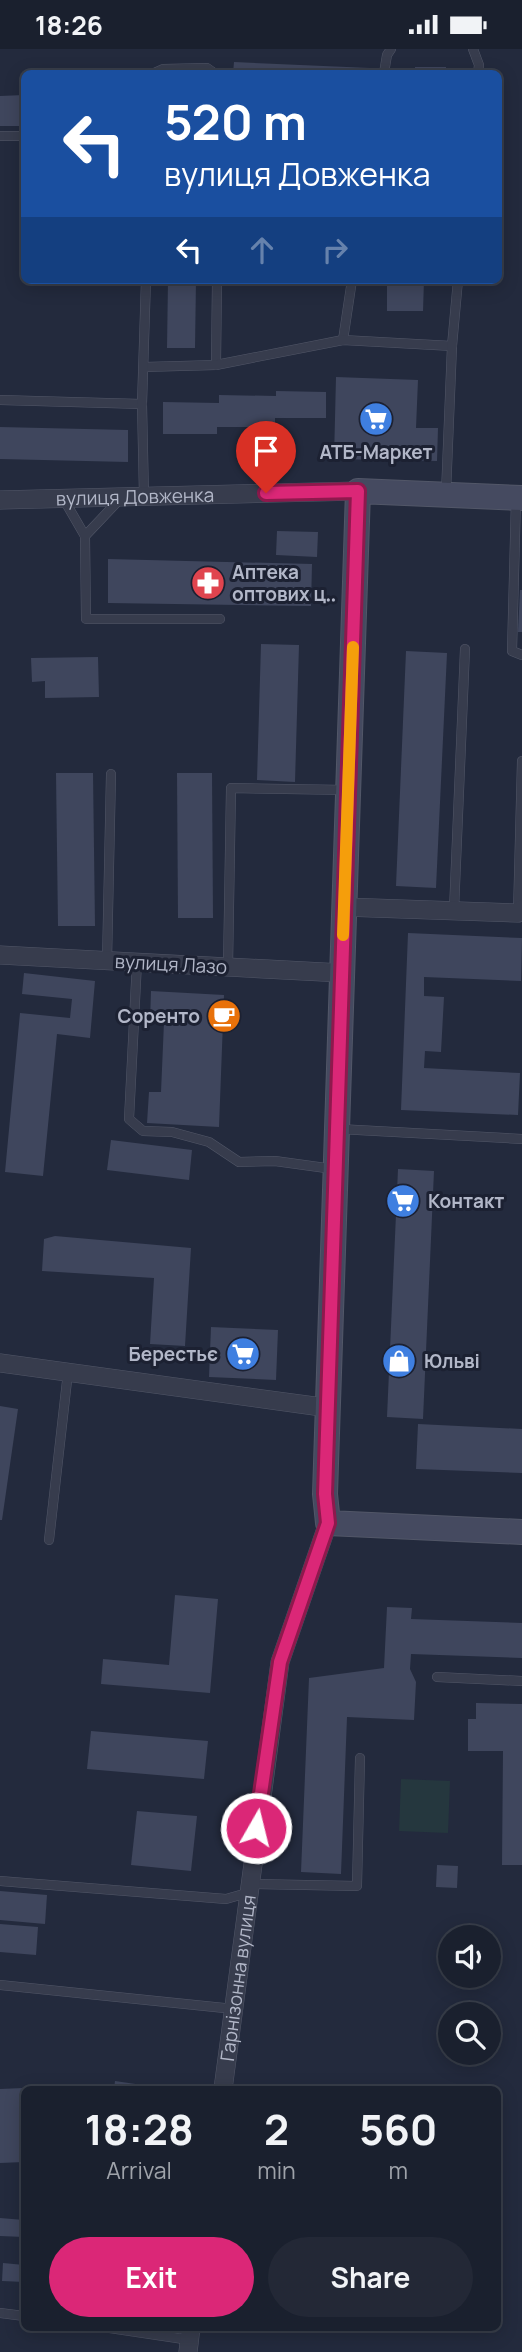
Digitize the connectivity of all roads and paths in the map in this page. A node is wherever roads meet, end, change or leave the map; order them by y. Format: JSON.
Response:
{"nodes":[{"id":1,"x":391,"y":49,"type":"edge"},
{"id":2,"x":473,"y":49,"type":"edge"},
{"id":3,"x":161,"y":70,"type":"edge"},
{"id":4,"x":210,"y":70,"type":"edge"},
{"id":5,"x":384,"y":70,"type":"edge"},
{"id":6,"x":478,"y":70,"type":"edge"},
{"id":7,"x":0,"y":136,"type":"edge"},
{"id":8,"x":21,"y":136,"type":"edge"},
{"id":9,"x":146,"y":284,"type":"edge"},
{"id":10,"x":217,"y":284,"type":"edge"},
{"id":11,"x":351,"y":284,"type":"edge"},
{"id":12,"x":458,"y":284,"type":"edge"},
{"id":13,"x":343,"y":340,"type":"junction"},
{"id":14,"x":452,"y":346,"type":"junction"},
{"id":15,"x":216,"y":365,"type":"junction"},
{"id":16,"x":144,"y":367,"type":"junction"},
{"id":17,"x":0,"y":400,"type":"edge"},
{"id":18,"x":142,"y":404,"type":"junction"},
{"id":19,"x":358,"y":491,"type":"junction"},
{"id":20,"x":446,"y":495,"type":"junction"},
{"id":21,"x":144,"y":496,"type":"junction"},
{"id":22,"x":122,"y":497,"type":"junction"},
{"id":23,"x":63,"y":498,"type":"junction"},
{"id":24,"x":519,"y":498,"type":"edge"},
{"id":25,"x":0,"y":500,"type":"edge"},
{"id":26,"x":85,"y":536,"type":"junction"},
{"id":27,"x":220,"y":619,"type":"dead end"},
{"id":28,"x":465,"y":649,"type":"dead end"},
{"id":29,"x":522,"y":655,"type":"edge"},
{"id":30,"x":522,"y":761,"type":"edge"},
{"id":31,"x":111,"y":774,"type":"dead end"},
{"id":32,"x":348,"y":790,"type":"junction"},
{"id":33,"x":344,"y":907,"type":"junction"},
{"id":34,"x":454,"y":910,"type":"junction"},
{"id":35,"x":520,"y":911,"type":"edge"},
{"id":36,"x":0,"y":955,"type":"edge"},
{"id":37,"x":107,"y":961,"type":"junction"},
{"id":38,"x":136,"y":962,"type":"junction"},
{"id":39,"x":228,"y":967,"type":"junction"},
{"id":40,"x":342,"y":973,"type":"junction"},
{"id":41,"x":337,"y":1129,"type":"junction"},
{"id":42,"x":522,"y":1139,"type":"edge"},
{"id":43,"x":336,"y":1169,"type":"junction"},
{"id":44,"x":0,"y":1363,"type":"edge"},
{"id":45,"x":68,"y":1372,"type":"junction"},
{"id":46,"x":329,"y":1408,"type":"junction"},
{"id":47,"x":328,"y":1523,"type":"junction"},
{"id":48,"x":522,"y":1532,"type":"edge"},
{"id":49,"x":48,"y":1540,"type":"dead end"},
{"id":50,"x":437,"y":1677,"type":"dead end"},
{"id":51,"x":522,"y":1681,"type":"edge"},
{"id":52,"x":360,"y":1758,"type":"dead end"},
{"id":53,"x":0,"y":1881,"type":"edge"},
{"id":54,"x":248,"y":1889,"type":"junction"},
{"id":55,"x":0,"y":1985,"type":"edge"},
{"id":56,"x":234,"y":2009,"type":"junction"},
{"id":57,"x":223,"y":2086,"type":"edge"},
{"id":58,"x":0,"y":2313,"type":"edge"},
{"id":59,"x":21,"y":2316,"type":"edge"},
{"id":60,"x":130,"y":2331,"type":"edge"},
{"id":61,"x":190,"y":2340,"type":"edge"}],
"edges":[{"from":1,"to":5,"type":"lane"},
{"from":2,"to":6,"type":"lane"},
{"from":3,"to":4,"type":"lane"},
{"from":7,"to":8,"type":"lane"},
{"from":9,"to":16,"type":"lane"},
{"from":10,"to":15,"type":"lane"},
{"from":11,"to":13,"type":"lane"},
{"from":12,"to":14,"type":"lane"},
{"from":13,"to":14,"type":"lane"},
{"from":13,"to":15,"type":"lane"},
{"from":14,"to":20,"type":"lane"},
{"from":15,"to":16,"type":"lane"},
{"from":16,"to":18,"type":"lane"},
{"from":17,"to":18,"type":"lane"},
{"from":18,"to":21,"type":"lane"},
{"from":19,"to":20,"type":"street","name":"вулиця Довженка"},
{"from":19,"to":21,"type":"street","name":"вулиця Довженка"},
{"from":19,"to":32,"type":"street","name":"Гарнізонна вулиця"},
{"from":20,"to":24,"type":"street","name":"вулиця Довженка"},
{"from":21,"to":22,"type":"street","name":"вулиця Довженка"},
{"from":22,"to":23,"type":"street","name":"вулиця Довженка"},
{"from":22,"to":26,"type":"lane"},
{"from":23,"to":25,"type":"street","name":"вулиця Довженка"},
{"from":23,"to":26,"type":"lane"},
{"from":24,"to":29,"type":"lane"},
{"from":26,"to":27,"type":"lane"},
{"from":28,"to":34,"type":"lane"},
{"from":30,"to":35,"type":"lane"},
{"from":31,"to":37,"type":"lane"},
{"from":32,"to":33,"type":"street","name":"Гарнізонна вулиця"},
{"from":32,"to":39,"type":"lane"},
{"from":33,"to":34,"type":"street"},
{"from":33,"to":40,"type":"street","name":"Гарнізонна вулиця"},
{"from":34,"to":35,"type":"street"},
{"from":36,"to":37,"type":"street","name":"вулиця Лазо"},
{"from":37,"to":38,"type":"street","name":"вулиця Лазо"},
{"from":38,"to":39,"type":"street","name":"вулиця Лазо"},
{"from":38,"to":43,"type":"lane"},
{"from":39,"to":40,"type":"street","name":"вулиця Лазо"},
{"from":40,"to":41,"type":"street","name":"Гарнізонна вулиця"},
{"from":41,"to":42,"type":"lane"},
{"from":41,"to":43,"type":"street","name":"Гарнізонна вулиця"},
{"from":43,"to":46,"type":"street","name":"Гарнізонна вулиця"},
{"from":44,"to":45,"type":"street"},
{"from":45,"to":46,"type":"street"},
{"from":45,"to":49,"type":"lane"},
{"from":46,"to":47,"type":"street","name":"Гарнізонна вулиця"},
{"from":47,"to":48,"type":"street"},
{"from":47,"to":54,"type":"street","name":"Гарнізонна вулиця"},
{"from":50,"to":51,"type":"lane"},
{"from":52,"to":54,"type":"lane"},
{"from":53,"to":54,"type":"lane"},
{"from":54,"to":56,"type":"street","name":"Гарнізонна вулиця"},
{"from":55,"to":56,"type":"lane"},
{"from":56,"to":57,"type":"street","name":"Гарнізонна вулиця"},
{"from":58,"to":59,"type":"lane"},
{"from":60,"to":61,"type":"lane"}]}
